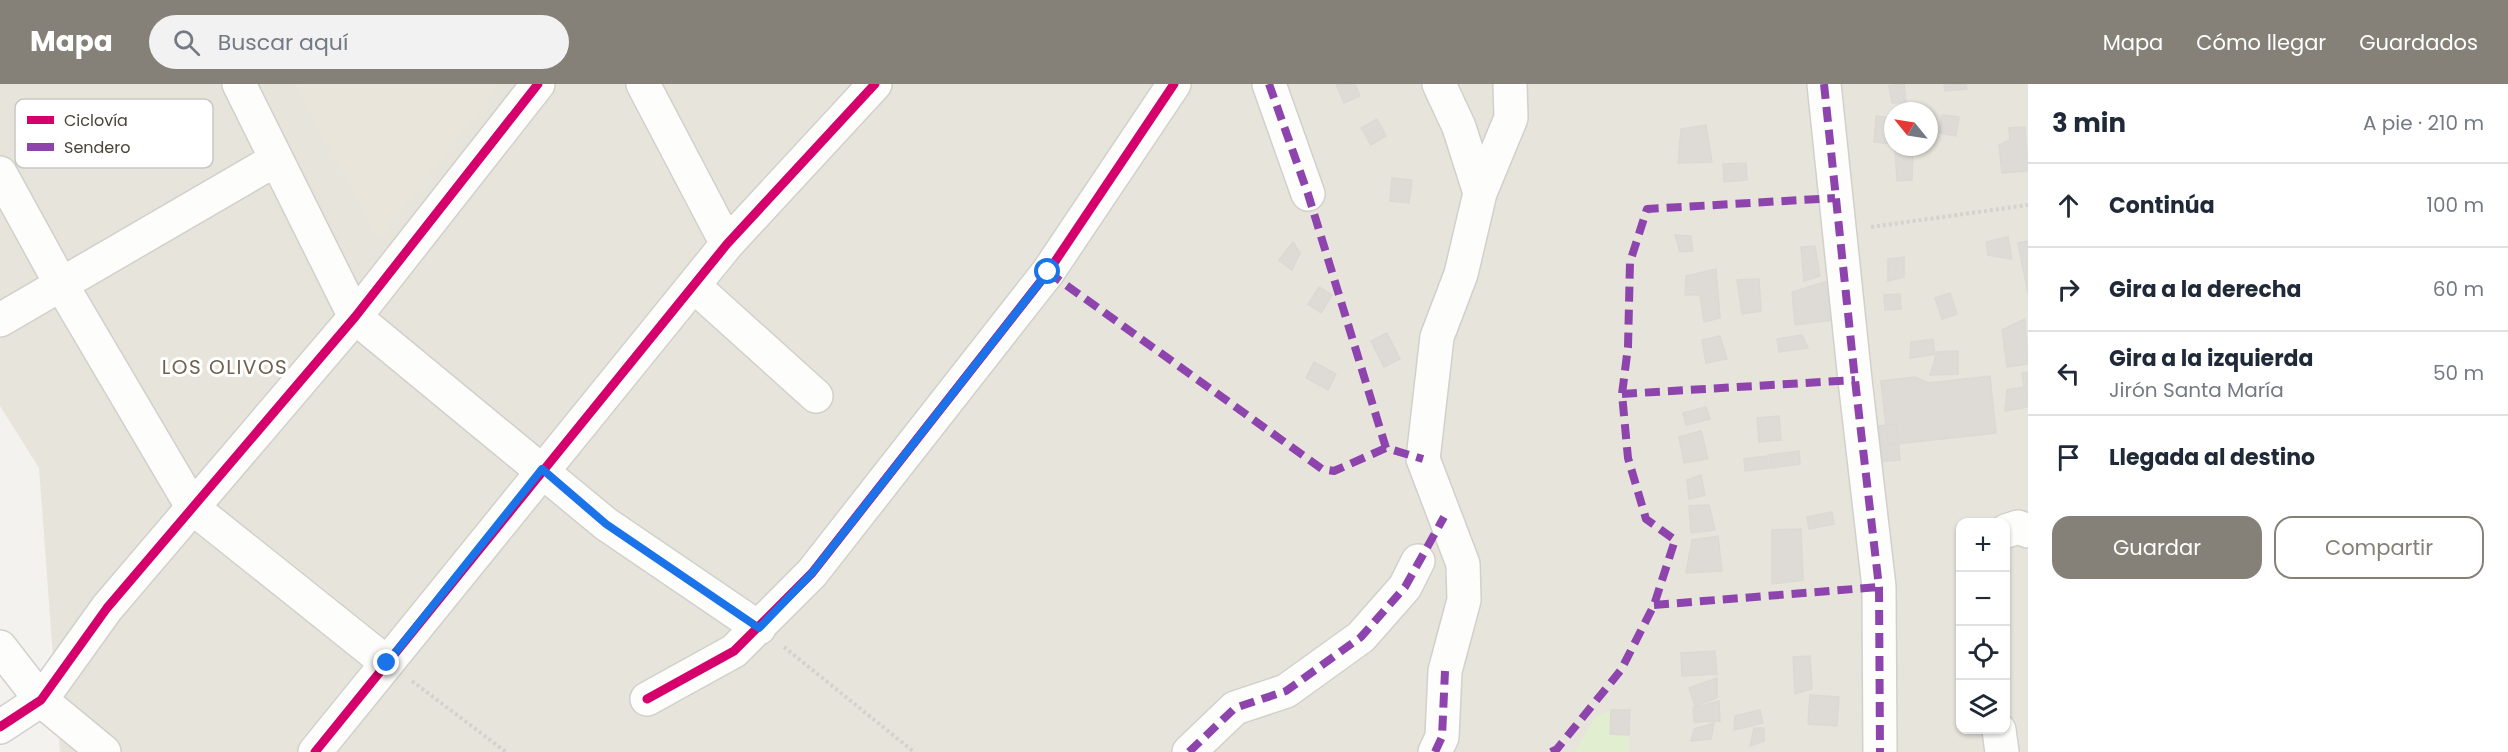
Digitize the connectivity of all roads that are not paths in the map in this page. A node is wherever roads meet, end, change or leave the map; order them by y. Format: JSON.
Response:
{"nodes":[{"id":1,"x":239,"y":84,"type":"edge"},
{"id":2,"x":538,"y":84,"type":"edge"},
{"id":3,"x":643,"y":84,"type":"edge"},
{"id":4,"x":874,"y":84,"type":"edge"},
{"id":5,"x":1174,"y":84,"type":"edge"},
{"id":6,"x":1269,"y":84,"type":"edge"},
{"id":7,"x":1439,"y":84,"type":"edge"},
{"id":8,"x":1510,"y":84,"type":"edge"},
{"id":9,"x":1824,"y":84,"type":"edge"},
{"id":10,"x":275,"y":160,"type":"junction"},
{"id":11,"x":0,"y":173,"type":"edge"},
{"id":12,"x":1480,"y":193,"type":"junction"},
{"id":13,"x":1308,"y":194,"type":"dead end"},
{"id":14,"x":727,"y":244,"type":"junction"},
{"id":15,"x":61,"y":284,"type":"junction"},
{"id":16,"x":694,"y":286,"type":"junction"},
{"id":17,"x":355,"y":317,"type":"junction"},
{"id":18,"x":0,"y":320,"type":"edge"},
{"id":19,"x":816,"y":396,"type":"dead end"},
{"id":20,"x":542,"y":469,"type":"junction"},
{"id":21,"x":193,"y":508,"type":"junction"},
{"id":22,"x":2010,"y":530,"type":"edge"},
{"id":23,"x":2028,"y":531,"type":"edge"},
{"id":24,"x":1418,"y":561,"type":"dead end"},
{"id":25,"x":759,"y":628,"type":"junction"},
{"id":26,"x":0,"y":647,"type":"edge"},
{"id":27,"x":387,"y":663,"type":"junction"},
{"id":28,"x":647,"y":699,"type":"dead end"},
{"id":29,"x":41,"y":700,"type":"junction"},
{"id":30,"x":0,"y":727,"type":"edge"},
{"id":31,"x":2000,"y":734,"type":"edge"},
{"id":32,"x":1439,"y":745,"type":"edge"},
{"id":33,"x":104,"y":752,"type":"edge"},
{"id":34,"x":315,"y":752,"type":"edge"},
{"id":35,"x":1189,"y":752,"type":"edge"},
{"id":36,"x":1880,"y":752,"type":"edge"},
{"id":37,"x":2002,"y":752,"type":"edge"}],
"edges":[{"from":1,"to":10,"type":"street"},
{"from":2,"to":17,"type":"street"},
{"from":3,"to":14,"type":"street"},
{"from":4,"to":14,"type":"street"},
{"from":5,"to":25,"type":"street"},
{"from":6,"to":13,"type":"street"},
{"from":7,"to":12,"type":"street"},
{"from":8,"to":12,"type":"street"},
{"from":9,"to":36,"type":"street"},
{"from":10,"to":15,"type":"street"},
{"from":10,"to":17,"type":"street"},
{"from":11,"to":15,"type":"street"},
{"from":12,"to":32,"type":"street"},
{"from":14,"to":16,"type":"street"},
{"from":15,"to":18,"type":"street"},
{"from":15,"to":21,"type":"street"},
{"from":16,"to":19,"type":"street"},
{"from":16,"to":20,"type":"street"},
{"from":17,"to":20,"type":"street"},
{"from":17,"to":21,"type":"street"},
{"from":20,"to":25,"type":"street"},
{"from":20,"to":27,"type":"street"},
{"from":21,"to":27,"type":"street"},
{"from":21,"to":29,"type":"street"},
{"from":22,"to":23,"type":"street"},
{"from":24,"to":35,"type":"street"},
{"from":25,"to":28,"type":"street"},
{"from":26,"to":29,"type":"street"},
{"from":27,"to":34,"type":"street"},
{"from":29,"to":30,"type":"street"},
{"from":29,"to":33,"type":"street"},
{"from":31,"to":37,"type":"street"}]}
